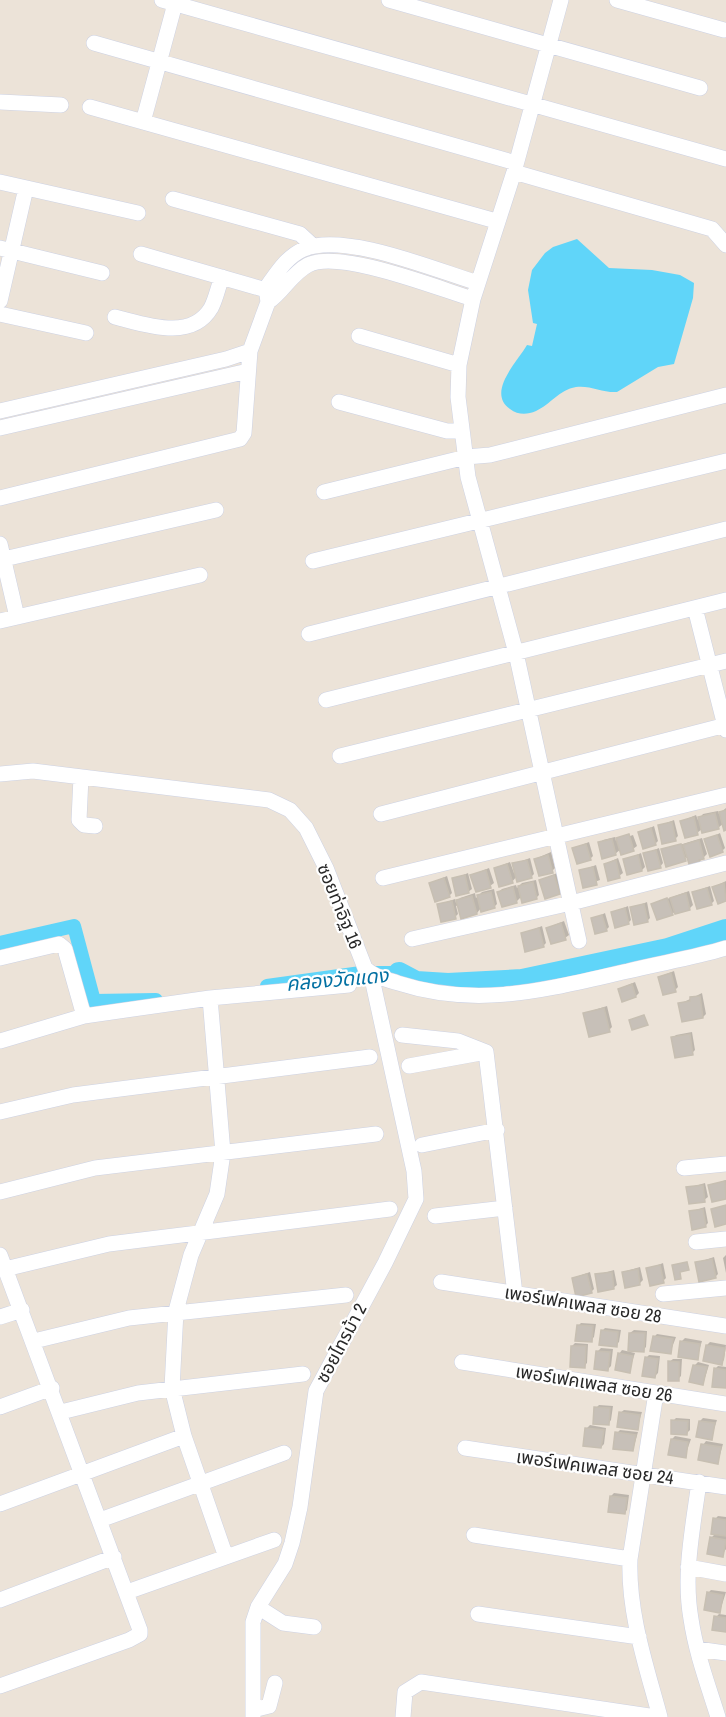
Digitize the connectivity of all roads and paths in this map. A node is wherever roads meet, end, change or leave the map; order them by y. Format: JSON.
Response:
{"nodes":[{"id":1,"x":389,"y":0,"type":"edge"},
{"id":2,"x":561,"y":0,"type":"edge"},
{"id":3,"x":617,"y":0,"type":"edge"},
{"id":4,"x":171,"y":1,"type":"edge"},
{"id":5,"x":724,"y":30,"type":"dead end"},
{"id":6,"x":94,"y":44,"type":"dead end"},
{"id":7,"x":549,"y":45,"type":"junction"},
{"id":8,"x":159,"y":62,"type":"junction"},
{"id":9,"x":700,"y":88,"type":"dead end"},
{"id":10,"x":0,"y":102,"type":"edge"},
{"id":11,"x":533,"y":104,"type":"junction"},
{"id":12,"x":61,"y":105,"type":"dead end"},
{"id":13,"x":90,"y":107,"type":"dead end"},
{"id":14,"x":143,"y":122,"type":"junction"},
{"id":15,"x":726,"y":159,"type":"edge"},
{"id":16,"x":515,"y":168,"type":"junction"},
{"id":17,"x":0,"y":182,"type":"edge"},
{"id":18,"x":26,"y":188,"type":"junction"},
{"id":19,"x":173,"y":199,"type":"dead end"},
{"id":20,"x":138,"y":213,"type":"dead end"},
{"id":21,"x":496,"y":221,"type":"junction"},
{"id":22,"x":726,"y":245,"type":"edge"},
{"id":23,"x":313,"y":246,"type":"junction"},
{"id":24,"x":6,"y":250,"type":"edge"},
{"id":25,"x":141,"y":254,"type":"dead end"},
{"id":26,"x":102,"y":273,"type":"dead end"},
{"id":27,"x":222,"y":278,"type":"junction"},
{"id":28,"x":478,"y":283,"type":"junction"},
{"id":29,"x":271,"y":295,"type":"junction"},
{"id":30,"x":473,"y":299,"type":"junction"},
{"id":31,"x":0,"y":301,"type":"edge"},
{"id":32,"x":0,"y":314,"type":"edge"},
{"id":33,"x":115,"y":317,"type":"dead end"},
{"id":34,"x":86,"y":333,"type":"dead end"},
{"id":35,"x":359,"y":336,"type":"dead end"},
{"id":36,"x":250,"y":351,"type":"junction"},
{"id":37,"x":459,"y":365,"type":"junction"},
{"id":38,"x":248,"y":371,"type":"junction"},
{"id":39,"x":145,"y":378,"type":"junction"},
{"id":40,"x":149,"y":394,"type":"junction"},
{"id":41,"x":726,"y":395,"type":"edge"},
{"id":42,"x":339,"y":402,"type":"dead end"},
{"id":43,"x":0,"y":411,"type":"edge"},
{"id":44,"x":0,"y":428,"type":"edge"},
{"id":45,"x":461,"y":430,"type":"junction"},
{"id":46,"x":466,"y":457,"type":"junction"},
{"id":47,"x":726,"y":460,"type":"edge"},
{"id":48,"x":324,"y":492,"type":"dead end"},
{"id":49,"x":0,"y":498,"type":"edge"},
{"id":50,"x":216,"y":510,"type":"dead end"},
{"id":51,"x":481,"y":521,"type":"junction"},
{"id":52,"x":726,"y":529,"type":"edge"},
{"id":53,"x":0,"y":544,"type":"edge"},
{"id":54,"x":2,"y":560,"type":"edge"},
{"id":55,"x":313,"y":561,"type":"dead end"},
{"id":56,"x":200,"y":575,"type":"dead end"},
{"id":57,"x":499,"y":586,"type":"junction"},
{"id":58,"x":726,"y":600,"type":"edge"},
{"id":59,"x":695,"y":608,"type":"junction"},
{"id":60,"x":16,"y":617,"type":"junction"},
{"id":61,"x":0,"y":621,"type":"edge"},
{"id":62,"x":309,"y":634,"type":"dead end"},
{"id":63,"x":516,"y":653,"type":"junction"},
{"id":64,"x":726,"y":661,"type":"edge"},
{"id":65,"x":710,"y":665,"type":"junction"},
{"id":66,"x":326,"y":700,"type":"dead end"},
{"id":67,"x":528,"y":709,"type":"junction"},
{"id":68,"x":726,"y":727,"type":"edge"},
{"id":69,"x":340,"y":756,"type":"dead end"},
{"id":70,"x":542,"y":773,"type":"junction"},
{"id":71,"x":0,"y":774,"type":"edge"},
{"id":72,"x":81,"y":777,"type":"junction"},
{"id":73,"x":726,"y":795,"type":"edge"},
{"id":74,"x":381,"y":814,"type":"dead end"},
{"id":75,"x":95,"y":826,"type":"dead end"},
{"id":76,"x":556,"y":837,"type":"junction"},
{"id":77,"x":726,"y":863,"type":"edge"},
{"id":78,"x":383,"y":878,"type":"dead end"},
{"id":79,"x":571,"y":903,"type":"junction"},
{"id":80,"x":412,"y":939,"type":"dead end"},
{"id":81,"x":579,"y":941,"type":"dead end"},
{"id":82,"x":726,"y":948,"type":"edge"},
{"id":83,"x":0,"y":958,"type":"edge"},
{"id":84,"x":371,"y":974,"type":"junction"},
{"id":85,"x":349,"y":985,"type":"dead end"},
{"id":86,"x":210,"y":998,"type":"junction"},
{"id":87,"x":84,"y":1016,"type":"junction"},
{"id":88,"x":402,"y":1035,"type":"dead end"},
{"id":89,"x":0,"y":1041,"type":"edge"},
{"id":90,"x":486,"y":1052,"type":"junction"},
{"id":91,"x":370,"y":1057,"type":"dead end"},
{"id":92,"x":409,"y":1066,"type":"dead end"},
{"id":93,"x":216,"y":1076,"type":"junction"},
{"id":94,"x":0,"y":1112,"type":"edge"},
{"id":95,"x":497,"y":1130,"type":"junction"},
{"id":96,"x":376,"y":1134,"type":"dead end"},
{"id":97,"x":422,"y":1145,"type":"dead end"},
{"id":98,"x":223,"y":1153,"type":"junction"},
{"id":99,"x":726,"y":1164,"type":"edge"},
{"id":100,"x":684,"y":1168,"type":"dead end"},
{"id":101,"x":0,"y":1192,"type":"edge"},
{"id":102,"x":505,"y":1208,"type":"junction"},
{"id":103,"x":390,"y":1209,"type":"dead end"},
{"id":104,"x":435,"y":1216,"type":"dead end"},
{"id":105,"x":201,"y":1231,"type":"junction"},
{"id":106,"x":726,"y":1239,"type":"edge"},
{"id":107,"x":696,"y":1242,"type":"dead end"},
{"id":108,"x":3,"y":1262,"type":"edge"},
{"id":109,"x":441,"y":1282,"type":"dead end"},
{"id":110,"x":726,"y":1288,"type":"edge"},
{"id":111,"x":684,"y":1292,"type":"junction"},
{"id":112,"x":515,"y":1294,"type":"junction"},
{"id":113,"x":663,"y":1294,"type":"dead end"},
{"id":114,"x":346,"y":1295,"type":"dead end"},
{"id":115,"x":22,"y":1310,"type":"junction"},
{"id":116,"x":176,"y":1311,"type":"junction"},
{"id":117,"x":0,"y":1317,"type":"edge"},
{"id":118,"x":685,"y":1319,"type":"junction"},
{"id":119,"x":726,"y":1326,"type":"edge"},
{"id":120,"x":34,"y":1341,"type":"junction"},
{"id":121,"x":462,"y":1362,"type":"dead end"},
{"id":122,"x":303,"y":1374,"type":"dead end"},
{"id":123,"x":52,"y":1388,"type":"junction"},
{"id":124,"x":172,"y":1388,"type":"junction"},
{"id":125,"x":656,"y":1393,"type":"junction"},
{"id":126,"x":726,"y":1404,"type":"edge"},
{"id":127,"x":0,"y":1407,"type":"edge"},
{"id":128,"x":61,"y":1412,"type":"junction"},
{"id":129,"x":184,"y":1436,"type":"junction"},
{"id":130,"x":465,"y":1448,"type":"dead end"},
{"id":131,"x":284,"y":1453,"type":"dead end"},
{"id":132,"x":83,"y":1473,"type":"junction"},
{"id":133,"x":645,"y":1475,"type":"junction"},
{"id":134,"x":699,"y":1482,"type":"junction"},
{"id":135,"x":201,"y":1483,"type":"junction"},
{"id":136,"x":726,"y":1487,"type":"edge"},
{"id":137,"x":0,"y":1504,"type":"edge"},
{"id":138,"x":100,"y":1520,"type":"junction"},
{"id":139,"x":474,"y":1536,"type":"dead end"},
{"id":140,"x":274,"y":1540,"type":"dead end"},
{"id":141,"x":114,"y":1557,"type":"junction"},
{"id":142,"x":226,"y":1557,"type":"junction"},
{"id":143,"x":630,"y":1559,"type":"junction"},
{"id":144,"x":688,"y":1567,"type":"junction"},
{"id":145,"x":726,"y":1574,"type":"edge"},
{"id":146,"x":127,"y":1592,"type":"junction"},
{"id":147,"x":0,"y":1600,"type":"edge"},
{"id":148,"x":258,"y":1607,"type":"junction"},
{"id":149,"x":478,"y":1614,"type":"dead end"},
{"id":150,"x":314,"y":1627,"type":"dead end"},
{"id":151,"x":639,"y":1637,"type":"junction"},
{"id":152,"x":698,"y":1648,"type":"junction"},
{"id":153,"x":726,"y":1653,"type":"edge"},
{"id":154,"x":275,"y":1683,"type":"dead end"},
{"id":155,"x":0,"y":1686,"type":"edge"},
{"id":156,"x":253,"y":1714,"type":"edge"},
{"id":157,"x":403,"y":1717,"type":"edge"},
{"id":158,"x":658,"y":1717,"type":"edge"},
{"id":159,"x":718,"y":1717,"type":"edge"}],
"edges":[{"from":1,"to":7,"type":"street"},
{"from":2,"to":7,"type":"street"},
{"from":3,"to":5,"type":"street"},
{"from":4,"to":8,"type":"street"},
{"from":4,"to":11,"type":"street"},
{"from":6,"to":8,"type":"street"},
{"from":7,"to":9,"type":"street"},
{"from":7,"to":11,"type":"street"},
{"from":8,"to":14,"type":"street"},
{"from":8,"to":16,"type":"street"},
{"from":10,"to":12,"type":"street"},
{"from":11,"to":15,"type":"street"},
{"from":11,"to":16,"type":"street"},
{"from":13,"to":14,"type":"street"},
{"from":14,"to":21,"type":"street"},
{"from":16,"to":21,"type":"street"},
{"from":16,"to":22,"type":"street"},
{"from":17,"to":18,"type":"street"},
{"from":18,"to":20,"type":"street"},
{"from":18,"to":24,"type":"street"},
{"from":19,"to":23,"type":"street"},
{"from":21,"to":28,"type":"street"},
{"from":23,"to":28,"type":"street"},
{"from":23,"to":29,"type":"street"},
{"from":24,"to":26,"type":"street"},
{"from":24,"to":31,"type":"street"},
{"from":25,"to":27,"type":"street"},
{"from":27,"to":29,"type":"street"},
{"from":27,"to":33,"type":"street"},
{"from":28,"to":30,"type":"street"},
{"from":29,"to":30,"type":"street"},
{"from":29,"to":36,"type":"street"},
{"from":30,"to":37,"type":"street"},
{"from":32,"to":34,"type":"street"},
{"from":35,"to":37,"type":"street"},
{"from":36,"to":38,"type":"street"},
{"from":36,"to":39,"type":"street"},
{"from":37,"to":45,"type":"street"},
{"from":38,"to":40,"type":"street"},
{"from":38,"to":49,"type":"street"},
{"from":39,"to":40,"type":"street"},
{"from":39,"to":43,"type":"street"},
{"from":40,"to":44,"type":"street"},
{"from":41,"to":46,"type":"street"},
{"from":42,"to":45,"type":"street"},
{"from":45,"to":46,"type":"street"},
{"from":46,"to":48,"type":"street"},
{"from":46,"to":51,"type":"street"},
{"from":47,"to":51,"type":"street"},
{"from":50,"to":54,"type":"street"},
{"from":51,"to":55,"type":"street"},
{"from":51,"to":57,"type":"street"},
{"from":52,"to":57,"type":"street"},
{"from":53,"to":54,"type":"street"},
{"from":54,"to":60,"type":"street"},
{"from":56,"to":60,"type":"street"},
{"from":57,"to":62,"type":"street"},
{"from":57,"to":63,"type":"street"},
{"from":58,"to":59,"type":"street"},
{"from":59,"to":63,"type":"street"},
{"from":59,"to":65,"type":"street"},
{"from":60,"to":61,"type":"street"},
{"from":63,"to":66,"type":"street"},
{"from":63,"to":67,"type":"street"},
{"from":64,"to":65,"type":"street"},
{"from":65,"to":67,"type":"street"},
{"from":65,"to":68,"type":"street"},
{"from":67,"to":69,"type":"street"},
{"from":67,"to":70,"type":"street"},
{"from":68,"to":70,"type":"street"},
{"from":70,"to":74,"type":"street"},
{"from":70,"to":76,"type":"street"},
{"from":71,"to":72,"type":"street","name":"ซอยท่าอิฐ 16"},
{"from":72,"to":75,"type":"street"},
{"from":72,"to":84,"type":"street","name":"ซอยท่าอิฐ 16"},
{"from":73,"to":76,"type":"street"},
{"from":76,"to":78,"type":"street"},
{"from":76,"to":79,"type":"street"},
{"from":77,"to":79,"type":"street"},
{"from":79,"to":80,"type":"street"},
{"from":79,"to":81,"type":"street"},
{"from":82,"to":84,"type":"street"},
{"from":83,"to":87,"type":"street"},
{"from":84,"to":148,"type":"street","name":"ซอยไทรม้า 2"},
{"from":85,"to":86,"type":"street"},
{"from":86,"to":87,"type":"street"},
{"from":86,"to":93,"type":"street"},
{"from":87,"to":89,"type":"street"},
{"from":88,"to":90,"type":"street"},
{"from":90,"to":92,"type":"street"},
{"from":90,"to":95,"type":"street"},
{"from":91,"to":93,"type":"street"},
{"from":93,"to":94,"type":"street"},
{"from":93,"to":98,"type":"street"},
{"from":95,"to":97,"type":"street"},
{"from":95,"to":102,"type":"street"},
{"from":96,"to":98,"type":"street"},
{"from":98,"to":101,"type":"street"},
{"from":98,"to":105,"type":"street"},
{"from":99,"to":100,"type":"street"},
{"from":102,"to":104,"type":"street"},
{"from":102,"to":112,"type":"street"},
{"from":103,"to":105,"type":"street"},
{"from":105,"to":108,"type":"street"},
{"from":105,"to":116,"type":"street"},
{"from":106,"to":107,"type":"street"},
{"from":108,"to":115,"type":"street"},
{"from":109,"to":112,"type":"street","name":"เพอร์เฟคเพลส ซอย 28"},
{"from":110,"to":111,"type":"street"},
{"from":111,"to":113,"type":"street"},
{"from":111,"to":118,"type":"street"},
{"from":112,"to":118,"type":"street","name":"เพอร์เฟคเพลส ซอย 28"},
{"from":114,"to":116,"type":"street"},
{"from":115,"to":117,"type":"street"},
{"from":115,"to":120,"type":"street"},
{"from":116,"to":120,"type":"street"},
{"from":116,"to":124,"type":"street"},
{"from":118,"to":119,"type":"street","name":"เพอร์เฟคเพลส ซอย 28"},
{"from":120,"to":123,"type":"street"},
{"from":121,"to":125,"type":"street","name":"เพอร์เฟคเพลส ซอย 26"},
{"from":122,"to":124,"type":"street"},
{"from":123,"to":127,"type":"street"},
{"from":123,"to":128,"type":"street"},
{"from":124,"to":128,"type":"street"},
{"from":124,"to":129,"type":"street"},
{"from":125,"to":126,"type":"street","name":"เพอร์เฟคเพลส ซอย 26"},
{"from":125,"to":133,"type":"street"},
{"from":128,"to":132,"type":"street"},
{"from":129,"to":132,"type":"street"},
{"from":129,"to":135,"type":"street"},
{"from":130,"to":133,"type":"street","name":"เพอร์เฟคเพลส ซอย 24"},
{"from":131,"to":135,"type":"street"},
{"from":132,"to":137,"type":"street"},
{"from":132,"to":138,"type":"street"},
{"from":133,"to":134,"type":"street","name":"เพอร์เฟคเพลส ซอย 24"},
{"from":133,"to":143,"type":"street"},
{"from":134,"to":136,"type":"street","name":"เพอร์เฟคเพลส ซอย 24"},
{"from":134,"to":144,"type":"street"},
{"from":135,"to":138,"type":"street"},
{"from":135,"to":142,"type":"street"},
{"from":138,"to":141,"type":"street"},
{"from":139,"to":143,"type":"street"},
{"from":140,"to":142,"type":"street"},
{"from":141,"to":146,"type":"street"},
{"from":141,"to":147,"type":"street"},
{"from":142,"to":146,"type":"street"},
{"from":143,"to":151,"type":"street"},
{"from":144,"to":145,"type":"street"},
{"from":144,"to":152,"type":"street"},
{"from":146,"to":155,"type":"street"},
{"from":148,"to":150,"type":"street"},
{"from":148,"to":156,"type":"street","name":"ซอยไทรม้า 2"},
{"from":149,"to":151,"type":"street"},
{"from":151,"to":158,"type":"street"},
{"from":152,"to":153,"type":"street"},
{"from":152,"to":159,"type":"street"},
{"from":154,"to":156,"type":"street"},
{"from":157,"to":158,"type":"street"}]}
